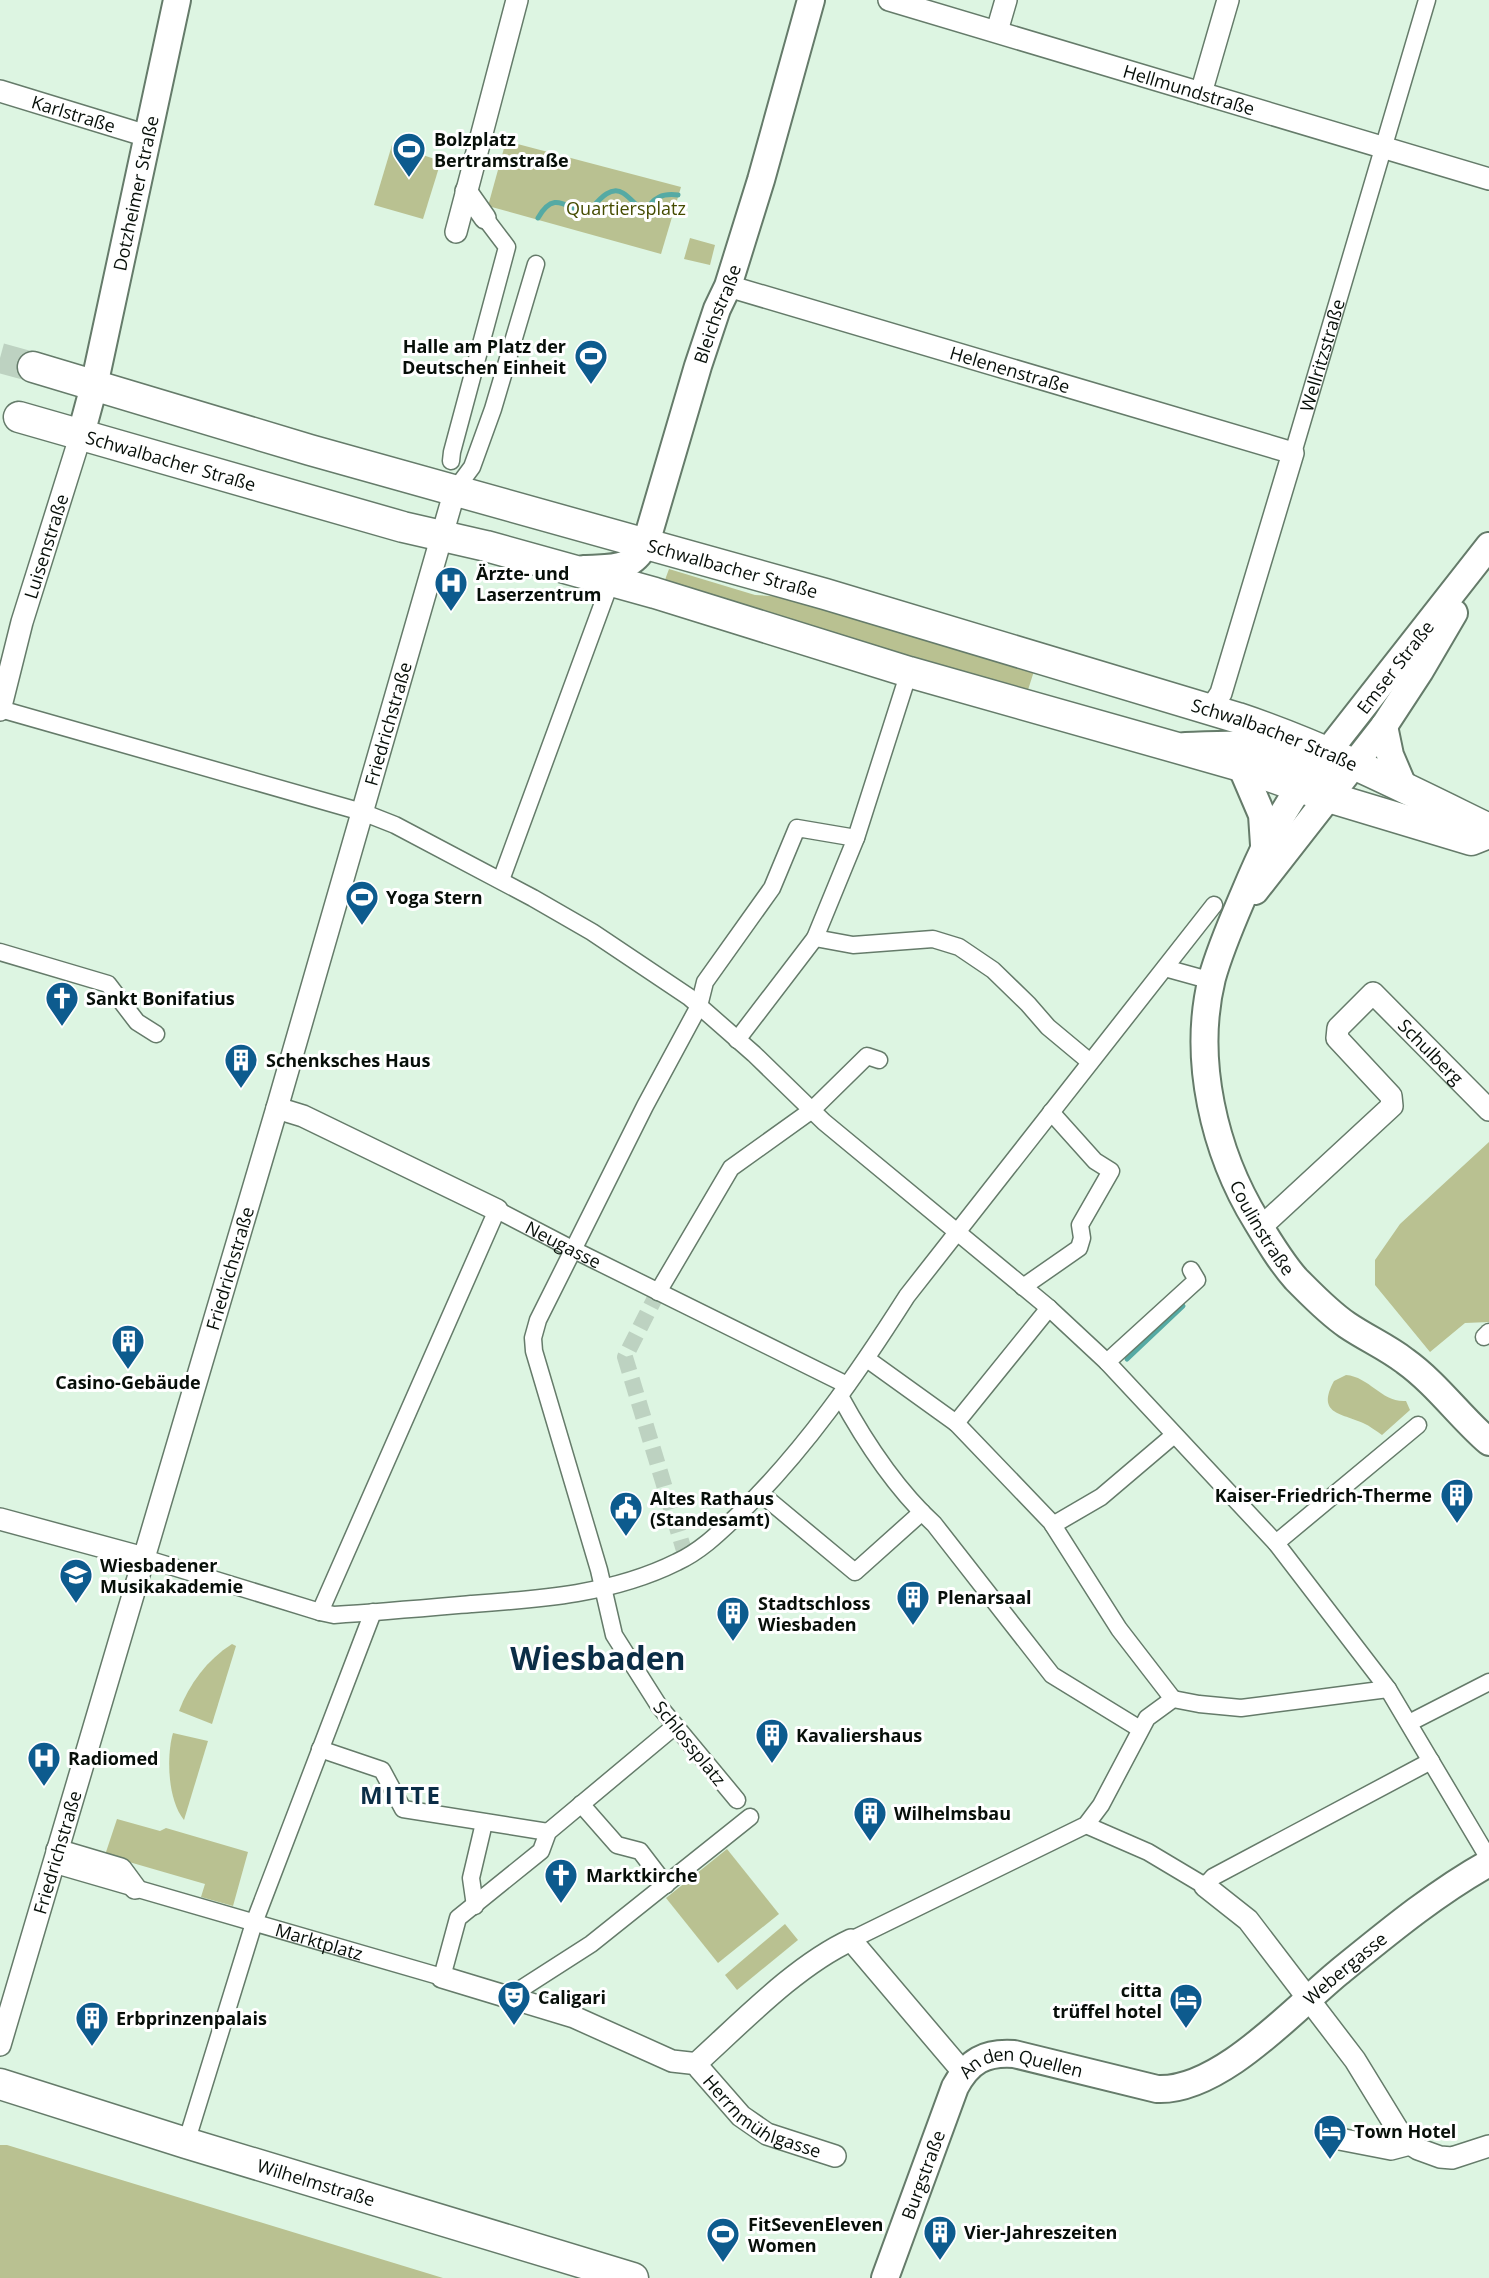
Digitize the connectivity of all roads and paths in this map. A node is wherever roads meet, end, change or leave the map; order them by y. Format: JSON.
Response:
{"nodes":[{"id":1,"x":177,"y":0,"type":"edge"},
{"id":2,"x":517,"y":0,"type":"edge"},
{"id":3,"x":811,"y":0,"type":"edge"},
{"id":4,"x":890,"y":0,"type":"edge"},
{"id":5,"x":1006,"y":0,"type":"edge"},
{"id":6,"x":1228,"y":0,"type":"edge"},
{"id":7,"x":1427,"y":0,"type":"edge"},
{"id":8,"x":997,"y":32,"type":"junction"},
{"id":9,"x":0,"y":91,"type":"edge"},
{"id":10,"x":1201,"y":93,"type":"junction"},
{"id":11,"x":147,"y":136,"type":"junction"},
{"id":12,"x":1385,"y":149,"type":"junction"},
{"id":13,"x":1489,"y":179,"type":"edge"},
{"id":14,"x":467,"y":191,"type":"junction"},
{"id":15,"x":485,"y":218,"type":"joint"},
{"id":16,"x":456,"y":232,"type":"dead end"},
{"id":17,"x":536,"y":264,"type":"dead end"},
{"id":18,"x":728,"y":286,"type":"junction"},
{"id":19,"x":33,"y":367,"type":"tunnel mouth"},
{"id":20,"x":94,"y":386,"type":"junction"},
{"id":21,"x":19,"y":417,"type":"dead end"},
{"id":22,"x":81,"y":435,"type":"junction"},
{"id":23,"x":1293,"y":453,"type":"junction"},
{"id":24,"x":453,"y":476,"type":"junction"},
{"id":25,"x":441,"y":535,"type":"junction"},
{"id":26,"x":646,"y":543,"type":"junction"},
{"id":27,"x":486,"y":546,"type":"junction"},
{"id":28,"x":1489,"y":546,"type":"edge"},
{"id":29,"x":1489,"y":552,"type":"edge"},
{"id":30,"x":568,"y":569,"type":"junction"},
{"id":31,"x":611,"y":581,"type":"junction"},
{"id":32,"x":1009,"y":650,"type":"junction"},
{"id":33,"x":909,"y":672,"type":"junction"},
{"id":34,"x":0,"y":709,"type":"edge"},
{"id":35,"x":1039,"y":709,"type":"junction"},
{"id":36,"x":1210,"y":710,"type":"junction"},
{"id":37,"x":1384,"y":726,"type":"junction"},
{"id":38,"x":1173,"y":746,"type":"junction"},
{"id":39,"x":1355,"y":764,"type":"junction"},
{"id":40,"x":1241,"y":766,"type":"junction"},
{"id":41,"x":1315,"y":769,"type":"junction"},
{"id":42,"x":1404,"y":788,"type":"junction"},
{"id":43,"x":1328,"y":797,"type":"junction"},
{"id":44,"x":362,"y":812,"type":"junction"},
{"id":45,"x":1485,"y":832,"type":"edge"},
{"id":46,"x":856,"y":838,"type":"junction"},
{"id":47,"x":1264,"y":845,"type":"junction"},
{"id":48,"x":501,"y":880,"type":"junction"},
{"id":49,"x":1221,"y":916,"type":"junction"},
{"id":50,"x":815,"y":938,"type":"junction"},
{"id":51,"x":0,"y":952,"type":"edge"},
{"id":52,"x":1165,"y":968,"type":"junction"},
{"id":53,"x":1212,"y":981,"type":"junction"},
{"id":54,"x":699,"y":1006,"type":"junction"},
{"id":55,"x":156,"y":1034,"type":"dead end"},
{"id":56,"x":737,"y":1040,"type":"junction"},
{"id":57,"x":879,"y":1060,"type":"dead end"},
{"id":58,"x":1090,"y":1062,"type":"junction"},
{"id":59,"x":278,"y":1108,"type":"junction"},
{"id":60,"x":812,"y":1110,"type":"junction"},
{"id":61,"x":1489,"y":1110,"type":"edge"},
{"id":62,"x":1051,"y":1112,"type":"junction"},
{"id":63,"x":497,"y":1210,"type":"junction"},
{"id":64,"x":1260,"y":1228,"type":"junction"},
{"id":65,"x":956,"y":1233,"type":"junction"},
{"id":66,"x":572,"y":1249,"type":"junction"},
{"id":67,"x":1191,"y":1270,"type":"dead end"},
{"id":68,"x":1023,"y":1287,"type":"junction"},
{"id":69,"x":658,"y":1292,"type":"junction"},
{"id":70,"x":1049,"y":1308,"type":"junction"},
{"id":71,"x":867,"y":1359,"type":"junction"},
{"id":72,"x":1107,"y":1362,"type":"junction"},
{"id":73,"x":844,"y":1390,"type":"junction"},
{"id":74,"x":1479,"y":1420,"type":"edge"},
{"id":75,"x":956,"y":1423,"type":"junction"},
{"id":76,"x":1419,"y":1425,"type":"dead end"},
{"id":77,"x":1174,"y":1435,"type":"junction"},
{"id":78,"x":1489,"y":1442,"type":"edge"},
{"id":79,"x":760,"y":1493,"type":"junction"},
{"id":80,"x":922,"y":1512,"type":"junction"},
{"id":81,"x":0,"y":1519,"type":"edge"},
{"id":82,"x":1053,"y":1525,"type":"junction"},
{"id":83,"x":1276,"y":1543,"type":"junction"},
{"id":84,"x":144,"y":1558,"type":"junction"},
{"id":85,"x":603,"y":1588,"type":"junction"},
{"id":86,"x":320,"y":1612,"type":"junction"},
{"id":87,"x":373,"y":1612,"type":"junction"},
{"id":88,"x":1489,"y":1682,"type":"edge"},
{"id":89,"x":1388,"y":1689,"type":"junction"},
{"id":90,"x":1173,"y":1699,"type":"junction"},
{"id":91,"x":1409,"y":1723,"type":"junction"},
{"id":92,"x":675,"y":1726,"type":"junction"},
{"id":93,"x":1140,"y":1729,"type":"junction"},
{"id":94,"x":320,"y":1749,"type":"junction"},
{"id":95,"x":1432,"y":1761,"type":"junction"},
{"id":96,"x":737,"y":1800,"type":"dead end"},
{"id":97,"x":581,"y":1804,"type":"junction"},
{"id":98,"x":750,"y":1816,"type":"dead end"},
{"id":99,"x":484,"y":1823,"type":"junction"},
{"id":100,"x":1086,"y":1825,"type":"junction"},
{"id":101,"x":548,"y":1832,"type":"junction"},
{"id":102,"x":54,"y":1857,"type":"junction"},
{"id":103,"x":1489,"y":1861,"type":"edge"},
{"id":104,"x":666,"y":1885,"type":"junction"},
{"id":105,"x":1205,"y":1886,"type":"junction"},
{"id":106,"x":135,"y":1888,"type":"joint"},
{"id":107,"x":475,"y":1906,"type":"junction"},
{"id":108,"x":254,"y":1923,"type":"junction"},
{"id":109,"x":851,"y":1940,"type":"junction"},
{"id":110,"x":442,"y":1977,"type":"junction"},
{"id":111,"x":510,"y":1996,"type":"junction"},
{"id":112,"x":1308,"y":1999,"type":"junction"},
{"id":113,"x":0,"y":2045,"type":"edge"},
{"id":114,"x":699,"y":2064,"type":"junction"},
{"id":115,"x":963,"y":2072,"type":"junction"},
{"id":116,"x":1205,"y":2079,"type":"joint"},
{"id":117,"x":0,"y":2084,"type":"edge"},
{"id":118,"x":1329,"y":2137,"type":"dead end"},
{"id":119,"x":186,"y":2143,"type":"junction"},
{"id":120,"x":1410,"y":2144,"type":"junction"},
{"id":121,"x":1489,"y":2146,"type":"edge"},
{"id":122,"x":835,"y":2156,"type":"dead end"},
{"id":123,"x":633,"y":2278,"type":"edge"},
{"id":124,"x":885,"y":2278,"type":"edge"}],
"edges":[{"from":1,"to":11,"type":"street","name":"Dotzheimer Straße"},
{"from":2,"to":14,"type":"street"},
{"from":3,"to":18,"type":"street","name":"Bleichstraße"},
{"from":4,"to":8,"type":"street","name":"Hellmundstraße"},
{"from":5,"to":8,"type":"street"},
{"from":6,"to":10,"type":"street"},
{"from":7,"to":12,"type":"street","name":"Wellritzstraße"},
{"from":8,"to":10,"type":"street","name":"Hellmundstraße"},
{"from":9,"to":11,"type":"street","name":"Karlstraße"},
{"from":10,"to":12,"type":"street","name":"Hellmundstraße"},
{"from":11,"to":20,"type":"street","name":"Dotzheimer Straße"},
{"from":12,"to":13,"type":"street","name":"Hellmundstraße"},
{"from":12,"to":23,"type":"street","name":"Wellritzstraße"},
{"from":14,"to":15,"type":"street"},
{"from":14,"to":16,"type":"street"},
{"from":15,"to":24,"type":"street"},
{"from":17,"to":24,"type":"street"},
{"from":18,"to":23,"type":"street","name":"Helenenstraße"},
{"from":18,"to":26,"type":"street","name":"Bleichstraße"},
{"from":19,"to":20,"type":"main road","name":"Schwalbacher Straße"},
{"from":20,"to":22,"type":"street","name":"Luisenstraße"},
{"from":20,"to":24,"type":"main road","name":"Schwalbacher Straße"},
{"from":21,"to":22,"type":"main road","name":"Schwalbacher Straße"},
{"from":22,"to":25,"type":"main road","name":"Schwalbacher Straße"},
{"from":22,"to":34,"type":"street","name":"Luisenstraße"},
{"from":23,"to":36,"type":"street","name":"Wellritzstraße"},
{"from":24,"to":25,"type":"street","name":"Friedrichstraße"},
{"from":24,"to":26,"type":"main road","name":"Schwalbacher Straße"},
{"from":24,"to":27,"type":"main road"},
{"from":25,"to":27,"type":"main road","name":"Schwalbacher Straße"},
{"from":25,"to":44,"type":"street","name":"Friedrichstraße"},
{"from":26,"to":30,"type":"street"},
{"from":26,"to":32,"type":"main road","name":"Schwalbacher Straße"},
{"from":27,"to":30,"type":"main road","name":"Schwalbacher Straße"},
{"from":28,"to":41,"type":"street","name":"Emser Straße"},
{"from":29,"to":37,"type":"street","name":"Emser Straße"},
{"from":30,"to":31,"type":"main road","name":"Schwalbacher Straße"},
{"from":31,"to":33,"type":"main road","name":"Schwalbacher Straße"},
{"from":31,"to":48,"type":"street"},
{"from":32,"to":35,"type":"main road"},
{"from":32,"to":36,"type":"main road","name":"Schwalbacher Straße"},
{"from":33,"to":35,"type":"main road","name":"Schwalbacher Straße"},
{"from":33,"to":46,"type":"street"},
{"from":34,"to":44,"type":"street"},
{"from":35,"to":38,"type":"main road","name":"Schwalbacher Straße"},
{"from":36,"to":41,"type":"main road","name":"Schwalbacher Straße"},
{"from":37,"to":39,"type":"street","name":"Emser Straße"},
{"from":37,"to":42,"type":"street"},
{"from":38,"to":40,"type":"main road","name":"Schwalbacher Straße"},
{"from":38,"to":41,"type":"street"},
{"from":39,"to":41,"type":"main road","name":"Schwalbacher Straße"},
{"from":39,"to":42,"type":"main road","name":"Schwalbacher Straße"},
{"from":39,"to":43,"type":"street","name":"Coulinstraße"},
{"from":40,"to":41,"type":"main road","name":"Schwalbacher Straße"},
{"from":40,"to":47,"type":"street"},
{"from":41,"to":43,"type":"main road","name":"Schwalbacher Straße"},
{"from":41,"to":47,"type":"street","name":"Coulinstraße"},
{"from":42,"to":45,"type":"main road","name":"Schwalbacher Straße"},
{"from":43,"to":45,"type":"main road","name":"Schwalbacher Straße"},
{"from":43,"to":49,"type":"street","name":"Coulinstraße"},
{"from":44,"to":48,"type":"street"},
{"from":44,"to":59,"type":"street","name":"Friedrichstraße"},
{"from":46,"to":50,"type":"street"},
{"from":46,"to":54,"type":"street","name":"Schlossplatz"},
{"from":47,"to":49,"type":"street","name":"Coulinstraße"},
{"from":48,"to":54,"type":"street"},
{"from":49,"to":52,"type":"street"},
{"from":49,"to":53,"type":"street","name":"Coulinstraße"},
{"from":50,"to":56,"type":"street"},
{"from":50,"to":58,"type":"street"},
{"from":51,"to":55,"type":"street"},
{"from":52,"to":53,"type":"street"},
{"from":52,"to":58,"type":"street"},
{"from":53,"to":64,"type":"street","name":"Coulinstraße"},
{"from":54,"to":56,"type":"street"},
{"from":54,"to":66,"type":"street","name":"Schlossplatz"},
{"from":56,"to":60,"type":"street"},
{"from":57,"to":60,"type":"street"},
{"from":58,"to":62,"type":"street"},
{"from":59,"to":63,"type":"street","name":"Neugasse"},
{"from":59,"to":84,"type":"street","name":"Friedrichstraße"},
{"from":60,"to":65,"type":"street"},
{"from":60,"to":69,"type":"street"},
{"from":61,"to":64,"type":"street","name":"Schulberg"},
{"from":62,"to":65,"type":"street"},
{"from":62,"to":68,"type":"street"},
{"from":63,"to":66,"type":"street","name":"Neugasse"},
{"from":63,"to":86,"type":"street"},
{"from":64,"to":74,"type":"street","name":"Coulinstraße"},
{"from":65,"to":68,"type":"street"},
{"from":65,"to":71,"type":"street"},
{"from":66,"to":69,"type":"street","name":"Neugasse"},
{"from":66,"to":85,"type":"street","name":"Schlossplatz"},
{"from":67,"to":72,"type":"street"},
{"from":68,"to":70,"type":"street"},
{"from":69,"to":73,"type":"street","name":"Neugasse"},
{"from":70,"to":72,"type":"street"},
{"from":70,"to":75,"type":"street"},
{"from":71,"to":73,"type":"street"},
{"from":71,"to":75,"type":"street"},
{"from":72,"to":77,"type":"street"},
{"from":73,"to":79,"type":"street"},
{"from":73,"to":80,"type":"street"},
{"from":74,"to":78,"type":"street","name":"Coulinstraße"},
{"from":75,"to":82,"type":"street"},
{"from":76,"to":83,"type":"street"},
{"from":77,"to":82,"type":"street"},
{"from":77,"to":83,"type":"street"},
{"from":79,"to":80,"type":"street"},
{"from":79,"to":85,"type":"street"},
{"from":80,"to":93,"type":"street"},
{"from":81,"to":84,"type":"street"},
{"from":82,"to":90,"type":"street"},
{"from":83,"to":89,"type":"street"},
{"from":84,"to":86,"type":"street"},
{"from":84,"to":102,"type":"street","name":"Friedrichstraße"},
{"from":85,"to":87,"type":"street"},
{"from":85,"to":92,"type":"street","name":"Schlossplatz"},
{"from":86,"to":87,"type":"street"},
{"from":87,"to":94,"type":"street","name":"Marktplatz"},
{"from":88,"to":91,"type":"street"},
{"from":89,"to":90,"type":"street"},
{"from":89,"to":91,"type":"street"},
{"from":90,"to":93,"type":"street"},
{"from":91,"to":95,"type":"street"},
{"from":92,"to":96,"type":"street","name":"Schlossplatz"},
{"from":92,"to":97,"type":"street"},
{"from":93,"to":100,"type":"street"},
{"from":94,"to":99,"type":"street"},
{"from":94,"to":108,"type":"street","name":"Marktplatz"},
{"from":95,"to":103,"type":"street"},
{"from":95,"to":105,"type":"street"},
{"from":97,"to":101,"type":"street"},
{"from":97,"to":104,"type":"street"},
{"from":98,"to":104,"type":"street"},
{"from":99,"to":101,"type":"street"},
{"from":99,"to":107,"type":"street"},
{"from":100,"to":105,"type":"street"},
{"from":100,"to":109,"type":"street"},
{"from":101,"to":107,"type":"street"},
{"from":102,"to":106,"type":"street"},
{"from":102,"to":113,"type":"street","name":"Friedrichstraße"},
{"from":103,"to":112,"type":"street","name":"Webergasse"},
{"from":104,"to":111,"type":"street"},
{"from":105,"to":112,"type":"street"},
{"from":106,"to":108,"type":"street"},
{"from":107,"to":110,"type":"street"},
{"from":108,"to":110,"type":"street","name":"Marktplatz"},
{"from":108,"to":119,"type":"street"},
{"from":109,"to":114,"type":"street"},
{"from":109,"to":115,"type":"street","name":"An den Quellen"},
{"from":110,"to":111,"type":"street","name":"Marktplatz"},
{"from":111,"to":114,"type":"street","name":"Marktplatz"},
{"from":112,"to":116,"type":"street","name":"Webergasse"},
{"from":112,"to":120,"type":"street"},
{"from":114,"to":122,"type":"street","name":"Herrnmühlgasse"},
{"from":115,"to":116,"type":"street","name":"An den Quellen"},
{"from":115,"to":124,"type":"street","name":"Burgstraße"},
{"from":117,"to":119,"type":"main road","name":"Wilhelmstraße"},
{"from":118,"to":120,"type":"street"},
{"from":119,"to":123,"type":"main road","name":"Wilhelmstraße"},
{"from":120,"to":121,"type":"street"}]}
